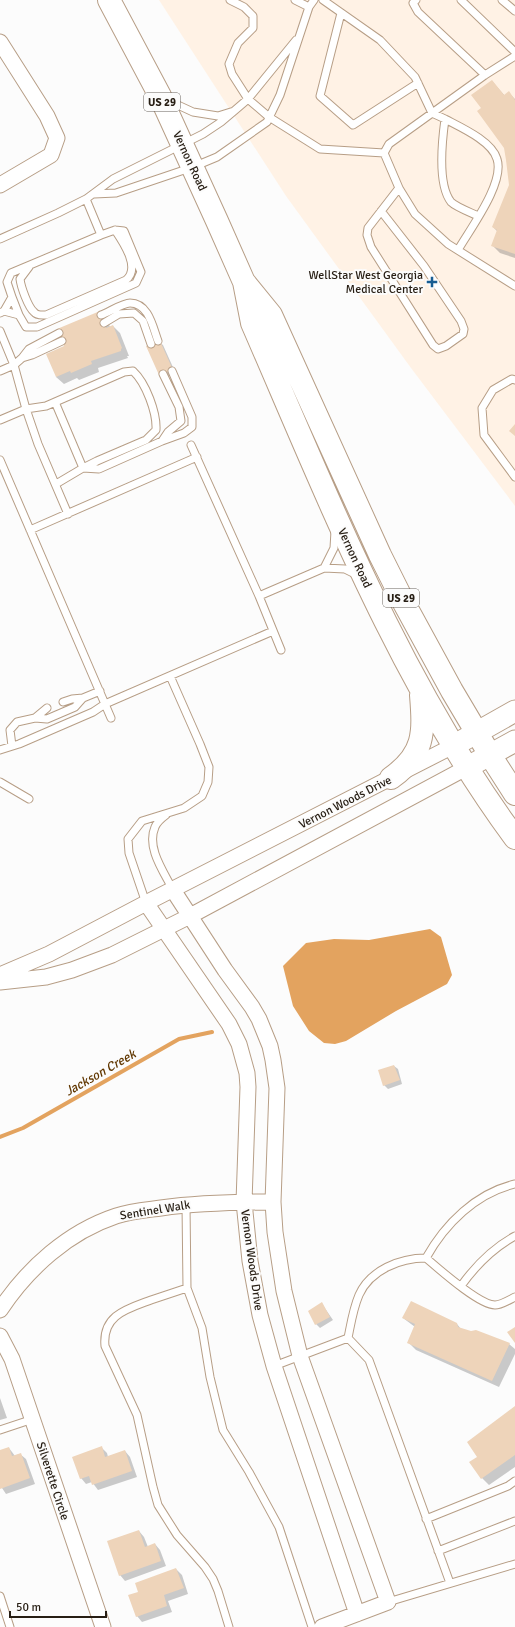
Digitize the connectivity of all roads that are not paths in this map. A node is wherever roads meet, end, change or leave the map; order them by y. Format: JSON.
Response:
{"nodes":[{"id":1,"x":109,"y":0,"type":"edge"},
{"id":2,"x":230,"y":0,"type":"edge"},
{"id":3,"x":295,"y":0,"type":"edge"},
{"id":4,"x":314,"y":0,"type":"edge"},
{"id":5,"x":323,"y":0,"type":"edge"},
{"id":6,"x":416,"y":0,"type":"edge"},
{"id":7,"x":461,"y":0,"type":"edge"},
{"id":8,"x":502,"y":0,"type":"edge"},
{"id":9,"x":309,"y":8,"type":"junction"},
{"id":10,"x":515,"y":11,"type":"edge"},
{"id":11,"x":342,"y":13,"type":"junction"},
{"id":12,"x":300,"y":35,"type":"junction"},
{"id":13,"x":0,"y":42,"type":"edge"},
{"id":14,"x":515,"y":52,"type":"edge"},
{"id":15,"x":514,"y":60,"type":"edge"},
{"id":16,"x":485,"y":75,"type":"junction"},
{"id":17,"x":418,"y":83,"type":"junction"},
{"id":18,"x":160,"y":96,"type":"junction"},
{"id":19,"x":248,"y":99,"type":"junction"},
{"id":20,"x":234,"y":112,"type":"junction"},
{"id":21,"x":432,"y":113,"type":"junction"},
{"id":22,"x":269,"y":116,"type":"junction"},
{"id":23,"x":445,"y":119,"type":"junction"},
{"id":24,"x":181,"y":143,"type":"junction"},
{"id":25,"x":384,"y":154,"type":"junction"},
{"id":26,"x":193,"y":167,"type":"junction"},
{"id":27,"x":0,"y":185,"type":"edge"},
{"id":28,"x":399,"y":188,"type":"junction"},
{"id":29,"x":94,"y":194,"type":"junction"},
{"id":30,"x":86,"y":199,"type":"junction"},
{"id":31,"x":381,"y":211,"type":"junction"},
{"id":32,"x":478,"y":216,"type":"junction"},
{"id":33,"x":115,"y":230,"type":"junction"},
{"id":34,"x":101,"y":235,"type":"junction"},
{"id":35,"x":0,"y":239,"type":"edge"},
{"id":36,"x":458,"y":250,"type":"junction"},
{"id":37,"x":31,"y":265,"type":"junction"},
{"id":38,"x":244,"y":282,"type":"junction"},
{"id":39,"x":515,"y":286,"type":"edge"},
{"id":40,"x":12,"y":297,"type":"junction"},
{"id":41,"x":2,"y":312,"type":"edge"},
{"id":42,"x":19,"y":315,"type":"junction"},
{"id":43,"x":101,"y":315,"type":"dead end"},
{"id":44,"x":104,"y":323,"type":"dead end"},
{"id":45,"x":0,"y":331,"type":"edge"},
{"id":46,"x":59,"y":333,"type":"dead end"},
{"id":47,"x":62,"y":341,"type":"dead end"},
{"id":48,"x":22,"y":358,"type":"junction"},
{"id":49,"x":14,"y":365,"type":"junction"},
{"id":50,"x":0,"y":371,"type":"edge"},
{"id":51,"x":172,"y":371,"type":"dead end"},
{"id":52,"x":163,"y":374,"type":"dead end"},
{"id":53,"x":515,"y":380,"type":"edge"},
{"id":54,"x":55,"y":402,"type":"junction"},
{"id":55,"x":26,"y":408,"type":"junction"},
{"id":56,"x":0,"y":420,"type":"edge"},
{"id":57,"x":162,"y":441,"type":"junction"},
{"id":58,"x":191,"y":445,"type":"dead end"},
{"id":59,"x":197,"y":458,"type":"junction"},
{"id":60,"x":0,"y":460,"type":"edge"},
{"id":61,"x":83,"y":468,"type":"junction"},
{"id":62,"x":515,"y":477,"type":"edge"},
{"id":63,"x":56,"y":484,"type":"junction"},
{"id":64,"x":68,"y":514,"type":"junction"},
{"id":65,"x":336,"y":517,"type":"junction"},
{"id":66,"x":30,"y":530,"type":"junction"},
{"id":67,"x":324,"y":568,"type":"junction"},
{"id":68,"x":364,"y":578,"type":"junction"},
{"id":69,"x":259,"y":596,"type":"junction"},
{"id":70,"x":273,"y":631,"type":"junction"},
{"id":71,"x":281,"y":650,"type":"dead end"},
{"id":72,"x":170,"y":676,"type":"junction"},
{"id":73,"x":421,"y":690,"type":"junction"},
{"id":74,"x":100,"y":691,"type":"junction"},
{"id":75,"x":83,"y":698,"type":"junction"},
{"id":76,"x":63,"y":702,"type":"dead end"},
{"id":77,"x":105,"y":704,"type":"junction"},
{"id":78,"x":47,"y":708,"type":"dead end"},
{"id":79,"x":515,"y":711,"type":"edge"},
{"id":80,"x":35,"y":718,"type":"junction"},
{"id":81,"x":111,"y":718,"type":"dead end"},
{"id":82,"x":476,"y":732,"type":"junction"},
{"id":83,"x":515,"y":741,"type":"edge"},
{"id":84,"x":12,"y":746,"type":"junction"},
{"id":85,"x":453,"y":746,"type":"junction"},
{"id":86,"x":0,"y":750,"type":"edge"},
{"id":87,"x":490,"y":755,"type":"junction"},
{"id":88,"x":466,"y":768,"type":"junction"},
{"id":89,"x":391,"y":778,"type":"junction"},
{"id":90,"x":0,"y":782,"type":"edge"},
{"id":91,"x":515,"y":794,"type":"edge"},
{"id":92,"x":29,"y":799,"type":"dead end"},
{"id":93,"x":166,"y":815,"type":"junction"},
{"id":94,"x":515,"y":838,"type":"edge"},
{"id":95,"x":172,"y":890,"type":"junction"},
{"id":96,"x":146,"y":903,"type":"junction"},
{"id":97,"x":190,"y":916,"type":"junction"},
{"id":98,"x":163,"y":929,"type":"junction"},
{"id":99,"x":0,"y":975,"type":"edge"},
{"id":100,"x":0,"y":982,"type":"edge"},
{"id":101,"x":515,"y":1184,"type":"edge"},
{"id":102,"x":244,"y":1202,"type":"junction"},
{"id":103,"x":273,"y":1202,"type":"junction"},
{"id":104,"x":186,"y":1205,"type":"junction"},
{"id":105,"x":515,"y":1236,"type":"edge"},
{"id":106,"x":426,"y":1258,"type":"junction"},
{"id":107,"x":461,"y":1286,"type":"junction"},
{"id":108,"x":187,"y":1288,"type":"junction"},
{"id":109,"x":515,"y":1297,"type":"edge"},
{"id":110,"x":0,"y":1310,"type":"edge"},
{"id":111,"x":0,"y":1336,"type":"edge"},
{"id":112,"x":348,"y":1338,"type":"junction"},
{"id":113,"x":300,"y":1356,"type":"junction"},
{"id":114,"x":274,"y":1366,"type":"junction"},
{"id":115,"x":33,"y":1419,"type":"junction"},
{"id":116,"x":0,"y":1430,"type":"edge"},
{"id":117,"x":515,"y":1482,"type":"edge"},
{"id":118,"x":426,"y":1519,"type":"junction"},
{"id":119,"x":515,"y":1521,"type":"edge"},
{"id":120,"x":438,"y":1551,"type":"junction"},
{"id":121,"x":515,"y":1564,"type":"edge"},
{"id":122,"x":450,"y":1583,"type":"junction"},
{"id":123,"x":0,"y":1596,"type":"edge"},
{"id":124,"x":388,"y":1602,"type":"junction"},
{"id":125,"x":357,"y":1614,"type":"junction"},
{"id":126,"x":100,"y":1626,"type":"edge"},
{"id":127,"x":10,"y":1627,"type":"edge"},
{"id":128,"x":229,"y":1627,"type":"edge"},
{"id":129,"x":312,"y":1627,"type":"edge"},
{"id":130,"x":322,"y":1627,"type":"edge"}],
"edges":[{"from":1,"to":18,"type":"main road","name":"Vernon Road","number":"US 29"},
{"from":2,"to":19,"type":"lane"},
{"from":3,"to":9,"type":"lane"},
{"from":4,"to":9,"type":"lane"},
{"from":5,"to":11,"type":"lane"},
{"from":6,"to":16,"type":"lane"},
{"from":7,"to":14,"type":"lane"},
{"from":8,"to":10,"type":"lane"},
{"from":9,"to":12,"type":"lane"},
{"from":11,"to":17,"type":"lane"},
{"from":11,"to":17,"type":"lane"},
{"from":12,"to":19,"type":"lane"},
{"from":12,"to":22,"type":"lane"},
{"from":13,"to":27,"type":"street"},
{"from":15,"to":16,"type":"lane"},
{"from":16,"to":21,"type":"lane"},
{"from":17,"to":21,"type":"lane"},
{"from":18,"to":20,"type":"lane"},
{"from":18,"to":24,"type":"main road","name":"Vernon Road","number":"US 29"},
{"from":19,"to":20,"type":"lane"},
{"from":19,"to":22,"type":"lane"},
{"from":20,"to":24,"type":"lane"},
{"from":21,"to":23,"type":"lane"},
{"from":21,"to":25,"type":"lane"},
{"from":22,"to":25,"type":"lane"},
{"from":22,"to":26,"type":"lane"},
{"from":23,"to":32,"type":"lane"},
{"from":23,"to":32,"type":"lane"},
{"from":24,"to":26,"type":"main road","name":"Vernon Road","number":"US 29"},
{"from":24,"to":29,"type":"lane"},
{"from":25,"to":28,"type":"lane"},
{"from":26,"to":29,"type":"lane"},
{"from":26,"to":38,"type":"main road","name":"Vernon Road","number":"US 29"},
{"from":28,"to":31,"type":"lane"},
{"from":28,"to":36,"type":"lane"},
{"from":29,"to":30,"type":"lane"},
{"from":30,"to":34,"type":"lane"},
{"from":30,"to":35,"type":"lane"},
{"from":31,"to":31,"type":"lane"},
{"from":32,"to":36,"type":"lane"},
{"from":33,"to":34,"type":"lane"},
{"from":33,"to":37,"type":"lane"},
{"from":33,"to":42,"type":"lane"},
{"from":34,"to":37,"type":"lane"},
{"from":36,"to":39,"type":"lane"},
{"from":37,"to":40,"type":"lane"},
{"from":38,"to":65,"type":"main road","name":"Vernon Road","number":"US 29"},
{"from":38,"to":82,"type":"main road","name":"Vernon Road","number":"US 29"},
{"from":40,"to":41,"type":"lane"},
{"from":40,"to":42,"type":"lane"},
{"from":41,"to":42,"type":"lane"},
{"from":43,"to":44,"type":"lane"},
{"from":45,"to":49,"type":"lane"},
{"from":46,"to":48,"type":"lane"},
{"from":47,"to":48,"type":"lane"},
{"from":48,"to":49,"type":"lane"},
{"from":49,"to":50,"type":"lane"},
{"from":49,"to":55,"type":"lane"},
{"from":51,"to":57,"type":"lane"},
{"from":52,"to":57,"type":"lane"},
{"from":53,"to":62,"type":"lane"},
{"from":54,"to":55,"type":"lane"},
{"from":54,"to":61,"type":"lane"},
{"from":54,"to":61,"type":"lane"},
{"from":55,"to":56,"type":"lane"},
{"from":55,"to":63,"type":"lane"},
{"from":57,"to":61,"type":"lane"},
{"from":58,"to":59,"type":"lane"},
{"from":59,"to":64,"type":"lane"},
{"from":59,"to":69,"type":"lane"},
{"from":60,"to":66,"type":"lane"},
{"from":61,"to":63,"type":"lane"},
{"from":63,"to":64,"type":"lane"},
{"from":64,"to":66,"type":"lane"},
{"from":65,"to":67,"type":"lane"},
{"from":65,"to":68,"type":"main road","name":"Vernon Road","number":"US 29"},
{"from":66,"to":74,"type":"lane"},
{"from":67,"to":68,"type":"lane"},
{"from":67,"to":69,"type":"lane"},
{"from":68,"to":73,"type":"main road","name":"Vernon Road","number":"US 29"},
{"from":69,"to":70,"type":"lane"},
{"from":70,"to":71,"type":"lane"},
{"from":70,"to":72,"type":"lane"},
{"from":72,"to":77,"type":"lane"},
{"from":72,"to":93,"type":"lane"},
{"from":73,"to":85,"type":"main road","name":"Vernon Road","number":"US 29"},
{"from":73,"to":89,"type":"main road"},
{"from":74,"to":75,"type":"lane"},
{"from":74,"to":77,"type":"lane"},
{"from":75,"to":76,"type":"lane"},
{"from":75,"to":80,"type":"lane"},
{"from":77,"to":81,"type":"lane"},
{"from":77,"to":84,"type":"lane"},
{"from":78,"to":80,"type":"lane"},
{"from":79,"to":82,"type":"street","name":"Vernon Woods Drive"},
{"from":80,"to":84,"type":"lane"},
{"from":82,"to":85,"type":"street","name":"Vernon Woods Drive"},
{"from":82,"to":87,"type":"main road","name":"Vernon Road","number":"US 29"},
{"from":83,"to":87,"type":"street"},
{"from":84,"to":86,"type":"lane"},
{"from":85,"to":88,"type":"main road","name":"Vernon Road","number":"US 29"},
{"from":85,"to":89,"type":"street","name":"Vernon Woods Drive"},
{"from":87,"to":88,"type":"street"},
{"from":87,"to":91,"type":"main road","name":"Vernon Road","number":"US 29"},
{"from":88,"to":94,"type":"main road","name":"Vernon Road","number":"US 29"},
{"from":88,"to":97,"type":"street"},
{"from":89,"to":95,"type":"street","name":"Vernon Woods Drive"},
{"from":90,"to":92,"type":"lane"},
{"from":93,"to":95,"type":"lane"},
{"from":93,"to":96,"type":"lane"},
{"from":95,"to":96,"type":"street","name":"Vernon Woods Drive"},
{"from":95,"to":97,"type":"street"},
{"from":96,"to":98,"type":"street","name":"Vernon Woods Drive"},
{"from":96,"to":99,"type":"street"},
{"from":97,"to":98,"type":"street"},
{"from":97,"to":103,"type":"street"},
{"from":98,"to":100,"type":"street"},
{"from":98,"to":102,"type":"street","name":"Vernon Woods Drive"},
{"from":101,"to":106,"type":"lane"},
{"from":102,"to":103,"type":"street","name":"Sentinel Walk"},
{"from":102,"to":104,"type":"street","name":"Sentinel Walk"},
{"from":102,"to":114,"type":"street","name":"Vernon Woods Drive"},
{"from":103,"to":113,"type":"street"},
{"from":104,"to":108,"type":"lane"},
{"from":104,"to":110,"type":"street","name":"Sentinel Walk"},
{"from":105,"to":107,"type":"lane"},
{"from":106,"to":107,"type":"lane"},
{"from":106,"to":112,"type":"lane"},
{"from":107,"to":109,"type":"lane"},
{"from":108,"to":128,"type":"lane"},
{"from":108,"to":129,"type":"lane"},
{"from":111,"to":115,"type":"street","name":"Silverette Circle"},
{"from":112,"to":113,"type":"lane"},
{"from":112,"to":118,"type":"lane"},
{"from":113,"to":114,"type":"lane"},
{"from":113,"to":124,"type":"street"},
{"from":114,"to":125,"type":"street","name":"Vernon Woods Drive"},
{"from":115,"to":116,"type":"lane"},
{"from":115,"to":126,"type":"street","name":"Silverette Circle"},
{"from":117,"to":118,"type":"lane"},
{"from":118,"to":120,"type":"lane"},
{"from":119,"to":120,"type":"lane"},
{"from":120,"to":122,"type":"lane"},
{"from":121,"to":122,"type":"lane"},
{"from":122,"to":124,"type":"lane"},
{"from":123,"to":127,"type":"lane"},
{"from":124,"to":125,"type":"street"},
{"from":125,"to":130,"type":"street"}]}
